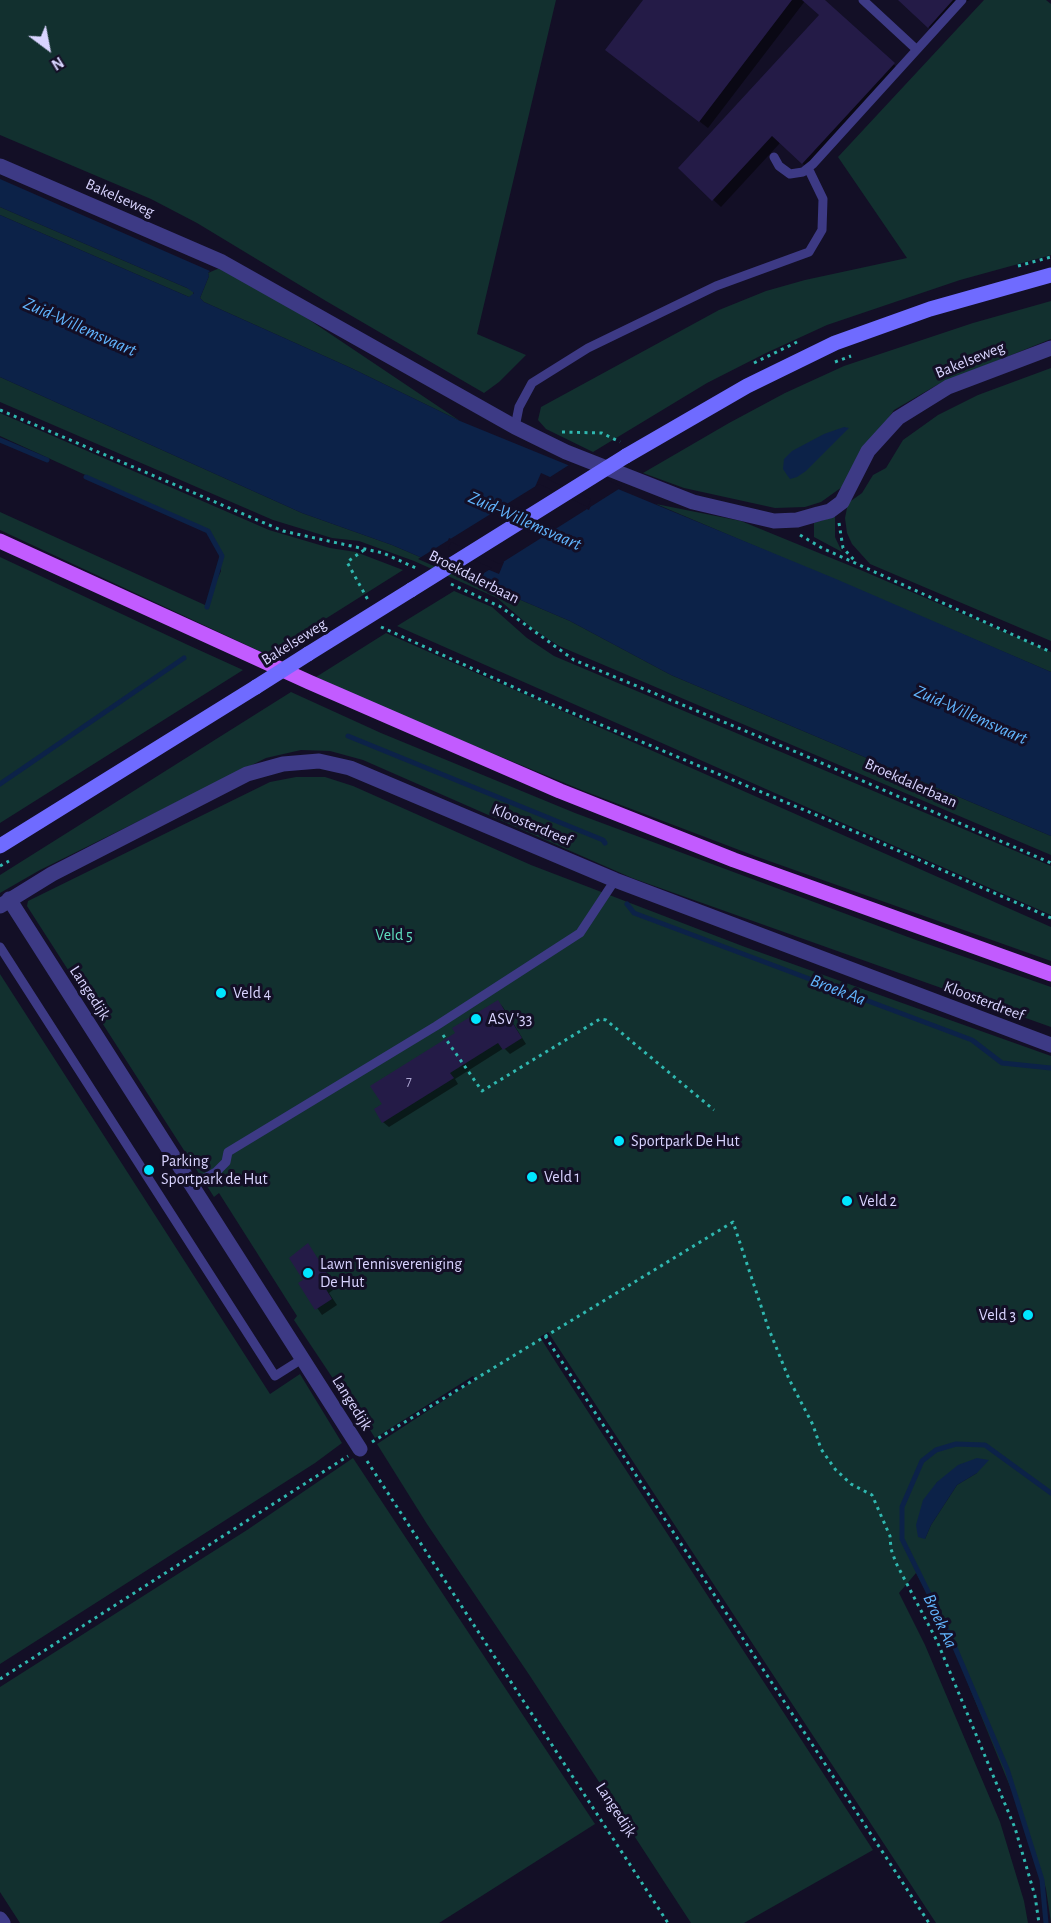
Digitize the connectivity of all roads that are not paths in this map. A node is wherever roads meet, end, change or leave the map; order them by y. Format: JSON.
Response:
{"nodes":[{"id":1,"x":863,"y":0,"type":"edge"},
{"id":2,"x":962,"y":0,"type":"edge"},
{"id":3,"x":916,"y":49,"type":"junction"},
{"id":4,"x":774,"y":157,"type":"dead end"},
{"id":5,"x":0,"y":166,"type":"edge"},
{"id":6,"x":808,"y":168,"type":"junction"},
{"id":7,"x":1051,"y":275,"type":"edge"},
{"id":8,"x":1051,"y":348,"type":"edge"},
{"id":9,"x":515,"y":427,"type":"junction"},
{"id":10,"x":0,"y":541,"type":"edge"},
{"id":11,"x":0,"y":846,"type":"edge"},
{"id":12,"x":615,"y":880,"type":"junction"},
{"id":13,"x":4,"y":903,"type":"edge"},
{"id":14,"x":0,"y":947,"type":"edge"},
{"id":15,"x":1051,"y":974,"type":"edge"},
{"id":16,"x":1051,"y":1045,"type":"edge"},
{"id":17,"x":205,"y":1178,"type":"dead end"},
{"id":18,"x":302,"y":1359,"type":"junction"},
{"id":19,"x":360,"y":1449,"type":"road end"},
{"id":20,"x":0,"y":1919,"type":"edge"},
{"id":21,"x":3,"y":1923,"type":"edge"}],
"edges":[{"from":1,"to":3,"type":"lane"},
{"from":2,"to":3,"type":"lane"},
{"from":3,"to":6,"type":"lane"},
{"from":4,"to":6,"type":"lane"},
{"from":5,"to":9,"type":"street","name":"Bakelseweg"},
{"from":6,"to":9,"type":"lane"},
{"from":7,"to":11,"type":"street","name":"Bakelseweg","bridge":true},
{"from":8,"to":9,"type":"street","name":"Bakelseweg"},
{"from":10,"to":15,"type":"main road"},
{"from":12,"to":13,"type":"street","name":"Kloosterdreef"},
{"from":12,"to":16,"type":"street","name":"Kloosterdreef"},
{"from":12,"to":17,"type":"lane"},
{"from":13,"to":18,"type":"street","name":"Langedijk"},
{"from":14,"to":18,"type":"lane"},
{"from":18,"to":19,"type":"street","name":"Langedijk"},
{"from":20,"to":21,"type":"street"}]}
